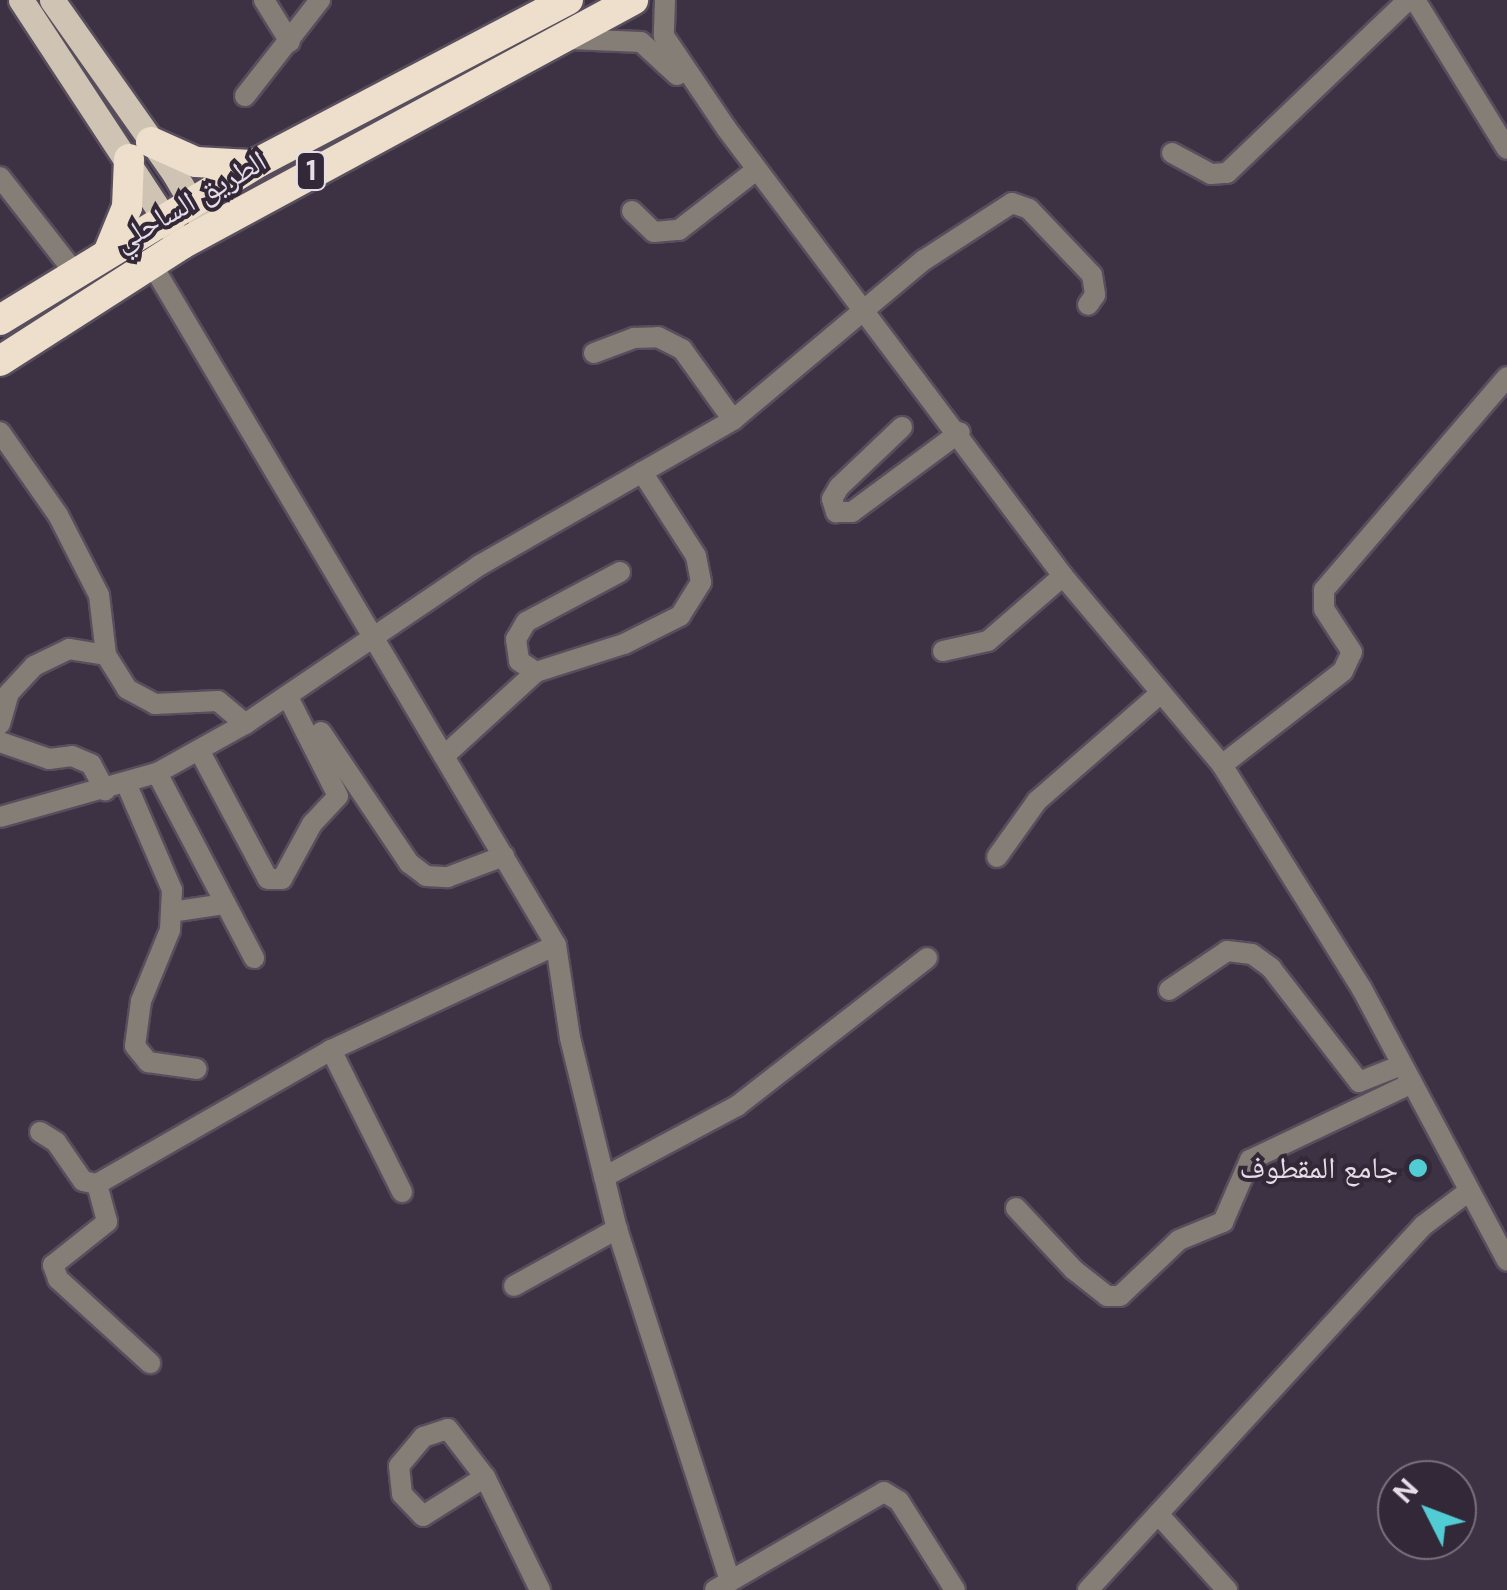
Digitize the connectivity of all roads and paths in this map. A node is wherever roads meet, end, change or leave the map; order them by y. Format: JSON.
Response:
{"nodes":[{"id":1,"x":21,"y":0,"type":"edge"},
{"id":2,"x":52,"y":0,"type":"edge"},
{"id":3,"x":264,"y":0,"type":"edge"},
{"id":4,"x":320,"y":0,"type":"edge"},
{"id":5,"x":568,"y":0,"type":"edge"},
{"id":6,"x":633,"y":0,"type":"edge"},
{"id":7,"x":666,"y":0,"type":"edge"},
{"id":8,"x":1412,"y":0,"type":"edge"},
{"id":9,"x":560,"y":39,"type":"junction"},
{"id":10,"x":290,"y":42,"type":"junction"},
{"id":11,"x":245,"y":96,"type":"dead end"},
{"id":12,"x":726,"y":128,"type":"junction"},
{"id":13,"x":1507,"y":148,"type":"edge"},
{"id":14,"x":140,"y":150,"type":"junction"},
{"id":15,"x":1172,"y":153,"type":"dead end"},
{"id":16,"x":259,"y":162,"type":"junction"},
{"id":17,"x":756,"y":170,"type":"junction"},
{"id":18,"x":0,"y":177,"type":"edge"},
{"id":19,"x":178,"y":210,"type":"junction"},
{"id":20,"x":632,"y":211,"type":"dead end"},
{"id":21,"x":194,"y":237,"type":"junction"},
{"id":22,"x":110,"y":251,"type":"junction"},
{"id":23,"x":151,"y":263,"type":"junction"},
{"id":24,"x":75,"y":273,"type":"junction"},
{"id":25,"x":1088,"y":304,"type":"dead end"},
{"id":26,"x":864,"y":306,"type":"junction"},
{"id":27,"x":0,"y":320,"type":"edge"},
{"id":28,"x":594,"y":353,"type":"dead end"},
{"id":29,"x":0,"y":361,"type":"edge"},
{"id":30,"x":1507,"y":376,"type":"edge"},
{"id":31,"x":733,"y":420,"type":"junction"},
{"id":32,"x":902,"y":427,"type":"dead end"},
{"id":33,"x":0,"y":432,"type":"edge"},
{"id":34,"x":960,"y":432,"type":"junction"},
{"id":35,"x":642,"y":472,"type":"junction"},
{"id":36,"x":620,"y":572,"type":"dead end"},
{"id":37,"x":1064,"y":576,"type":"junction"},
{"id":38,"x":372,"y":635,"type":"junction"},
{"id":39,"x":943,"y":651,"type":"dead end"},
{"id":40,"x":106,"y":655,"type":"junction"},
{"id":41,"x":536,"y":672,"type":"junction"},
{"id":42,"x":1161,"y":692,"type":"junction"},
{"id":43,"x":288,"y":697,"type":"junction"},
{"id":44,"x":0,"y":724,"type":"edge"},
{"id":45,"x":245,"y":724,"type":"junction"},
{"id":46,"x":321,"y":732,"type":"dead end"},
{"id":47,"x":0,"y":742,"type":"edge"},
{"id":48,"x":199,"y":750,"type":"junction"},
{"id":49,"x":444,"y":756,"type":"junction"},
{"id":50,"x":1222,"y":765,"type":"junction"},
{"id":51,"x":156,"y":773,"type":"junction"},
{"id":52,"x":126,"y":783,"type":"junction"},
{"id":53,"x":104,"y":790,"type":"junction"},
{"id":54,"x":0,"y":817,"type":"edge"},
{"id":55,"x":504,"y":856,"type":"junction"},
{"id":56,"x":998,"y":857,"type":"dead end"},
{"id":57,"x":225,"y":904,"type":"junction"},
{"id":58,"x":171,"y":912,"type":"junction"},
{"id":59,"x":556,"y":945,"type":"junction"},
{"id":60,"x":254,"y":958,"type":"dead end"},
{"id":61,"x":926,"y":958,"type":"dead end"},
{"id":62,"x":1170,"y":990,"type":"dead end"},
{"id":63,"x":332,"y":1050,"type":"junction"},
{"id":64,"x":197,"y":1069,"type":"dead end"},
{"id":65,"x":1407,"y":1074,"type":"junction"},
{"id":66,"x":40,"y":1132,"type":"dead end"},
{"id":67,"x":604,"y":1177,"type":"junction"},
{"id":68,"x":98,"y":1184,"type":"junction"},
{"id":69,"x":1469,"y":1191,"type":"junction"},
{"id":70,"x":402,"y":1192,"type":"dead end"},
{"id":71,"x":1016,"y":1208,"type":"dead end"},
{"id":72,"x":617,"y":1229,"type":"junction"},
{"id":73,"x":1507,"y":1261,"type":"edge"},
{"id":74,"x":514,"y":1286,"type":"dead end"},
{"id":75,"x":150,"y":1363,"type":"dead end"},
{"id":76,"x":486,"y":1477,"type":"junction"},
{"id":77,"x":1158,"y":1514,"type":"junction"},
{"id":78,"x":723,"y":1586,"type":"edge"},
{"id":79,"x":1089,"y":1589,"type":"edge"},
{"id":80,"x":540,"y":1590,"type":"edge"},
{"id":81,"x":955,"y":1590,"type":"edge"},
{"id":82,"x":1228,"y":1590,"type":"edge"}],
"edges":[{"from":1,"to":14,"type":"main road"},
{"from":2,"to":14,"type":"main road"},
{"from":3,"to":10,"type":"street"},
{"from":4,"to":10,"type":"street"},
{"from":5,"to":16,"type":"highway","name":"الطريق الساحلي"},
{"from":6,"to":9,"type":"highway","name":"الطريق الساحلي","number":"1"},
{"from":7,"to":12,"type":"street"},
{"from":8,"to":13,"type":"street"},
{"from":8,"to":15,"type":"street"},
{"from":9,"to":12,"type":"street"},
{"from":9,"to":21,"type":"highway","name":"الطريق الساحلي","number":"1"},
{"from":10,"to":11,"type":"street"},
{"from":12,"to":17,"type":"street"},
{"from":14,"to":16,"type":"highway"},
{"from":14,"to":19,"type":"main road"},
{"from":14,"to":22,"type":"highway"},
{"from":16,"to":19,"type":"highway","name":"الطريق الساحلي"},
{"from":17,"to":20,"type":"street"},
{"from":17,"to":26,"type":"street"},
{"from":18,"to":24,"type":"street"},
{"from":19,"to":21,"type":"main road"},
{"from":19,"to":22,"type":"highway","name":"الطريق الساحلي"},
{"from":21,"to":23,"type":"highway","name":"الطريق الساحلي","number":"1"},
{"from":22,"to":24,"type":"highway","name":"الطريق الساحلي"},
{"from":23,"to":29,"type":"highway","name":"الطريق الساحلي","number":"1"},
{"from":23,"to":38,"type":"street"},
{"from":24,"to":27,"type":"highway","name":"الطريق الساحلي"},
{"from":25,"to":26,"type":"street"},
{"from":26,"to":31,"type":"street"},
{"from":26,"to":34,"type":"street"},
{"from":28,"to":31,"type":"street"},
{"from":30,"to":50,"type":"street"},
{"from":31,"to":35,"type":"street"},
{"from":32,"to":34,"type":"street"},
{"from":33,"to":40,"type":"street"},
{"from":34,"to":37,"type":"street"},
{"from":35,"to":38,"type":"street"},
{"from":35,"to":41,"type":"street"},
{"from":36,"to":41,"type":"street"},
{"from":37,"to":39,"type":"street"},
{"from":37,"to":42,"type":"street"},
{"from":38,"to":43,"type":"street"},
{"from":38,"to":49,"type":"street"},
{"from":40,"to":44,"type":"street"},
{"from":40,"to":45,"type":"street"},
{"from":41,"to":49,"type":"street"},
{"from":42,"to":50,"type":"street"},
{"from":42,"to":56,"type":"street"},
{"from":43,"to":45,"type":"street"},
{"from":43,"to":48,"type":"street"},
{"from":45,"to":48,"type":"street"},
{"from":46,"to":55,"type":"street"},
{"from":47,"to":53,"type":"street"},
{"from":48,"to":51,"type":"street"},
{"from":49,"to":55,"type":"street"},
{"from":50,"to":65,"type":"street"},
{"from":51,"to":52,"type":"street"},
{"from":51,"to":57,"type":"street"},
{"from":52,"to":53,"type":"street"},
{"from":52,"to":58,"type":"street"},
{"from":53,"to":54,"type":"street"},
{"from":55,"to":59,"type":"street"},
{"from":57,"to":58,"type":"street"},
{"from":57,"to":60,"type":"street"},
{"from":58,"to":64,"type":"street"},
{"from":59,"to":63,"type":"street"},
{"from":59,"to":67,"type":"street"},
{"from":61,"to":67,"type":"street"},
{"from":62,"to":65,"type":"street"},
{"from":63,"to":68,"type":"street"},
{"from":63,"to":70,"type":"street"},
{"from":65,"to":69,"type":"street"},
{"from":65,"to":71,"type":"street"},
{"from":66,"to":68,"type":"street"},
{"from":67,"to":72,"type":"street"},
{"from":68,"to":75,"type":"street"},
{"from":69,"to":73,"type":"street"},
{"from":69,"to":77,"type":"street"},
{"from":72,"to":74,"type":"street"},
{"from":72,"to":78,"type":"street"},
{"from":76,"to":76,"type":"street"},
{"from":76,"to":80,"type":"street"},
{"from":77,"to":79,"type":"street"},
{"from":77,"to":82,"type":"street"},
{"from":78,"to":81,"type":"street"}]}
